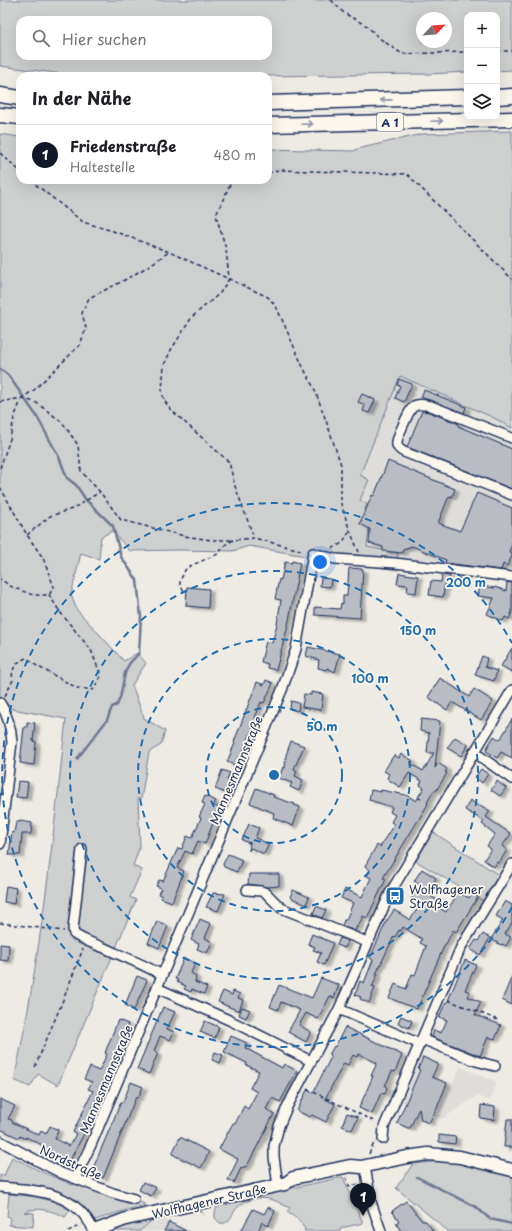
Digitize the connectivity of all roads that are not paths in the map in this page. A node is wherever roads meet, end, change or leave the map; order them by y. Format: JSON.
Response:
{"nodes":[{"id":1,"x":0,"y":95,"type":"edge"},
{"id":2,"x":512,"y":96,"type":"edge"},
{"id":3,"x":16,"y":97,"type":"edge"},
{"id":4,"x":500,"y":97,"type":"edge"},
{"id":5,"x":464,"y":98,"type":"edge"},
{"id":6,"x":272,"y":103,"type":"edge"},
{"id":7,"x":0,"y":115,"type":"edge"},
{"id":8,"x":16,"y":117,"type":"edge"},
{"id":9,"x":512,"y":119,"type":"edge"},
{"id":10,"x":272,"y":125,"type":"edge"},
{"id":11,"x":512,"y":438,"type":"edge"},
{"id":12,"x":512,"y":495,"type":"edge"},
{"id":13,"x":512,"y":577,"type":"edge"},
{"id":14,"x":512,"y":690,"type":"edge"},
{"id":15,"x":0,"y":703,"type":"edge"},
{"id":16,"x":474,"y":752,"type":"junction"},
{"id":17,"x":512,"y":779,"type":"edge"},
{"id":18,"x":0,"y":844,"type":"edge"},
{"id":19,"x":82,"y":849,"type":"dead end"},
{"id":20,"x":512,"y":864,"type":"edge"},
{"id":21,"x":247,"y":890,"type":"dead end"},
{"id":22,"x":368,"y":942,"type":"junction"},
{"id":23,"x":162,"y":975,"type":"junction"},
{"id":24,"x":157,"y":988,"type":"junction"},
{"id":25,"x":339,"y":1009,"type":"junction"},
{"id":26,"x":421,"y":1042,"type":"junction"},
{"id":27,"x":311,"y":1061,"type":"junction"},
{"id":28,"x":495,"y":1066,"type":"dead end"},
{"id":29,"x":383,"y":1139,"type":"road end"},
{"id":30,"x":0,"y":1141,"type":"edge"},
{"id":31,"x":365,"y":1163,"type":"junction"},
{"id":32,"x":512,"y":1170,"type":"edge"},
{"id":33,"x":75,"y":1178,"type":"junction"},
{"id":34,"x":282,"y":1185,"type":"junction"},
{"id":35,"x":0,"y":1187,"type":"edge"},
{"id":36,"x":134,"y":1199,"type":"dead end"},
{"id":37,"x":91,"y":1229,"type":"edge"},
{"id":38,"x":381,"y":1231,"type":"edge"}],
"edges":[{"from":1,"to":3,"type":"highway"},
{"from":2,"to":4,"type":"highway"},
{"from":5,"to":6,"type":"highway","number":"A 1","one_way":true},
{"from":7,"to":8,"type":"highway"},
{"from":10,"to":9,"type":"highway","number":"A 1","one_way":true},
{"from":11,"to":12,"type":"street"},
{"from":13,"to":23,"type":"street","name":"Mannesmannstraße"},
{"from":14,"to":16,"type":"street","name":"Wolfhagener Straße"},
{"from":15,"to":18,"type":"street"},
{"from":16,"to":17,"type":"street"},
{"from":16,"to":22,"type":"street","name":"Wolfhagener Straße"},
{"from":19,"to":23,"type":"street"},
{"from":20,"to":26,"type":"street"},
{"from":21,"to":22,"type":"street"},
{"from":22,"to":25,"type":"street","name":"Wolfhagener Straße"},
{"from":23,"to":24,"type":"street","name":"Mannesmannstraße"},
{"from":24,"to":27,"type":"street"},
{"from":24,"to":33,"type":"street","name":"Mannesmannstraße"},
{"from":25,"to":26,"type":"street"},
{"from":25,"to":27,"type":"street","name":"Wolfhagener Straße"},
{"from":26,"to":28,"type":"street"},
{"from":26,"to":29,"type":"street"},
{"from":27,"to":34,"type":"street","name":"Wolfhagener Straße"},
{"from":30,"to":33,"type":"street","name":"Nordstraße"},
{"from":31,"to":32,"type":"main road"},
{"from":31,"to":34,"type":"main road","name":"Wolfhagener Straße"},
{"from":31,"to":34,"type":"main road","name":"Wolfhagener Straße"},
{"from":31,"to":38,"type":"street"},
{"from":33,"to":36,"type":"street","name":"Nordstraße"},
{"from":34,"to":37,"type":"main road","name":"Wolfhagener Straße"},
{"from":35,"to":37,"type":"street"}]}
